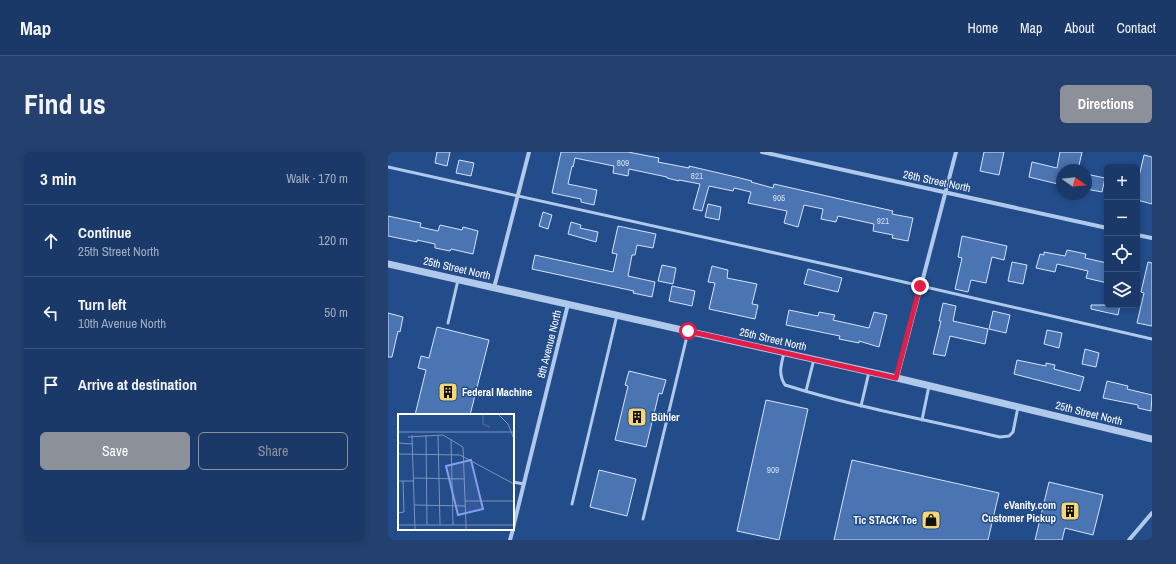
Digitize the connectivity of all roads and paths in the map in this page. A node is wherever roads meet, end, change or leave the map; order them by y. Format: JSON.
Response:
{"nodes":[{"id":1,"x":529,"y":152,"type":"edge"},
{"id":2,"x":762,"y":152,"type":"edge"},
{"id":3,"x":956,"y":152,"type":"edge"},
{"id":4,"x":388,"y":167,"type":"edge"},
{"id":5,"x":945,"y":192,"type":"junction"},
{"id":6,"x":518,"y":196,"type":"junction"},
{"id":7,"x":1104,"y":227,"type":"edge"},
{"id":8,"x":1140,"y":236,"type":"edge"},
{"id":9,"x":1152,"y":238,"type":"edge"},
{"id":10,"x":388,"y":264,"type":"edge"},
{"id":11,"x":458,"y":280,"type":"junction"},
{"id":12,"x":920,"y":286,"type":"junction"},
{"id":13,"x":494,"y":288,"type":"junction"},
{"id":14,"x":568,"y":304,"type":"junction"},
{"id":15,"x":617,"y":315,"type":"junction"},
{"id":16,"x":448,"y":323,"type":"dead end"},
{"id":17,"x":688,"y":331,"type":"junction"},
{"id":18,"x":1152,"y":339,"type":"edge"},
{"id":19,"x":784,"y":353,"type":"junction"},
{"id":20,"x":814,"y":359,"type":"junction"},
{"id":21,"x":869,"y":372,"type":"junction"},
{"id":22,"x":896,"y":378,"type":"junction"},
{"id":23,"x":929,"y":386,"type":"junction"},
{"id":24,"x":806,"y":391,"type":"junction"},
{"id":25,"x":861,"y":406,"type":"junction"},
{"id":26,"x":1018,"y":407,"type":"junction"},
{"id":27,"x":922,"y":420,"type":"junction"},
{"id":28,"x":1152,"y":439,"type":"edge"},
{"id":29,"x":514,"y":482,"type":"edge"},
{"id":30,"x":524,"y":484,"type":"junction"},
{"id":31,"x":572,"y":504,"type":"dead end"},
{"id":32,"x":1152,"y":513,"type":"edge"},
{"id":33,"x":644,"y":519,"type":"dead end"},
{"id":34,"x":514,"y":525,"type":"edge"},
{"id":35,"x":513,"y":530,"type":"edge"},
{"id":36,"x":510,"y":540,"type":"edge"},
{"id":37,"x":1128,"y":540,"type":"edge"}],
"edges":[{"from":1,"to":6,"type":"street"},
{"from":2,"to":5,"type":"street","name":"26th Street North"},
{"from":3,"to":5,"type":"street"},
{"from":4,"to":6,"type":"lane"},
{"from":5,"to":7,"type":"street","name":"26th Street North"},
{"from":5,"to":12,"type":"street"},
{"from":6,"to":12,"type":"lane"},
{"from":6,"to":13,"type":"street"},
{"from":8,"to":9,"type":"street"},
{"from":10,"to":11,"type":"street","name":"25th Street North"},
{"from":11,"to":13,"type":"street","name":"25th Street North"},
{"from":11,"to":16,"type":"lane"},
{"from":12,"to":18,"type":"lane"},
{"from":12,"to":22,"type":"street"},
{"from":13,"to":14,"type":"street","name":"25th Street North"},
{"from":14,"to":15,"type":"street","name":"25th Street North"},
{"from":14,"to":30,"type":"street","name":"8th Avenue North"},
{"from":15,"to":17,"type":"street","name":"25th Street North"},
{"from":15,"to":31,"type":"lane"},
{"from":17,"to":19,"type":"street","name":"25th Street North"},
{"from":17,"to":33,"type":"lane"},
{"from":19,"to":20,"type":"street","name":"25th Street North"},
{"from":19,"to":24,"type":"lane"},
{"from":20,"to":21,"type":"street","name":"25th Street North"},
{"from":20,"to":24,"type":"lane"},
{"from":21,"to":22,"type":"street","name":"25th Street North"},
{"from":21,"to":25,"type":"lane"},
{"from":22,"to":23,"type":"street","name":"25th Street North"},
{"from":23,"to":26,"type":"street","name":"25th Street North"},
{"from":23,"to":27,"type":"lane"},
{"from":24,"to":25,"type":"lane"},
{"from":25,"to":27,"type":"lane"},
{"from":26,"to":27,"type":"lane"},
{"from":26,"to":28,"type":"street","name":"25th Street North"},
{"from":29,"to":30,"type":"lane"},
{"from":30,"to":34,"type":"street","name":"8th Avenue North"},
{"from":32,"to":37,"type":"street"},
{"from":35,"to":36,"type":"street","name":"8th Avenue North"}]}
